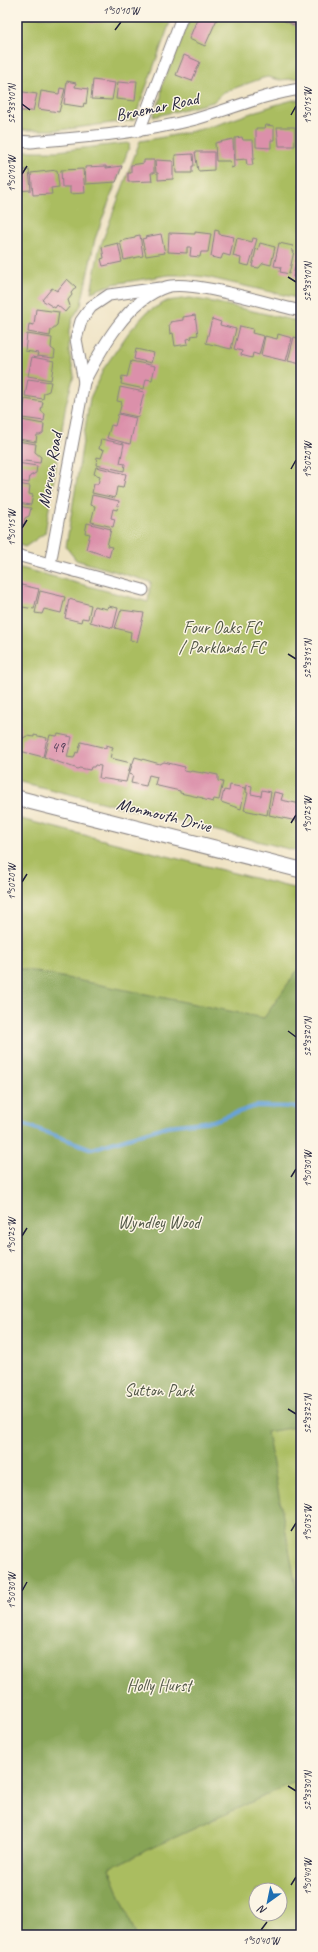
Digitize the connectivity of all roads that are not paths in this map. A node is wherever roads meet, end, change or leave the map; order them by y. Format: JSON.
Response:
{"nodes":[{"id":1,"x":182,"y":17,"type":"edge"},
{"id":2,"x":301,"y":89,"type":"edge"},
{"id":3,"x":139,"y":131,"type":"junction"},
{"id":4,"x":17,"y":141,"type":"edge"},
{"id":5,"x":167,"y":287,"type":"junction"},
{"id":6,"x":301,"y":311,"type":"edge"},
{"id":7,"x":84,"y":382,"type":"junction"},
{"id":8,"x":17,"y":555,"type":"edge"},
{"id":9,"x":50,"y":564,"type":"junction"},
{"id":10,"x":143,"y":590,"type":"dead end"},
{"id":11,"x":17,"y":798,"type":"edge"},
{"id":12,"x":301,"y":870,"type":"edge"}],
"edges":[{"from":1,"to":3,"type":"street"},
{"from":2,"to":3,"type":"street","name":"Braemar Road"},
{"from":3,"to":4,"type":"street","name":"Braemar Road"},
{"from":5,"to":6,"type":"street","name":"Morven Road"},
{"from":5,"to":7,"type":"street","name":"Morven Road"},
{"from":5,"to":7,"type":"street","name":"Morven Road"},
{"from":7,"to":9,"type":"street","name":"Morven Road"},
{"from":8,"to":9,"type":"street"},
{"from":9,"to":10,"type":"street"},
{"from":11,"to":12,"type":"street","name":"Monmouth Drive"}]}
